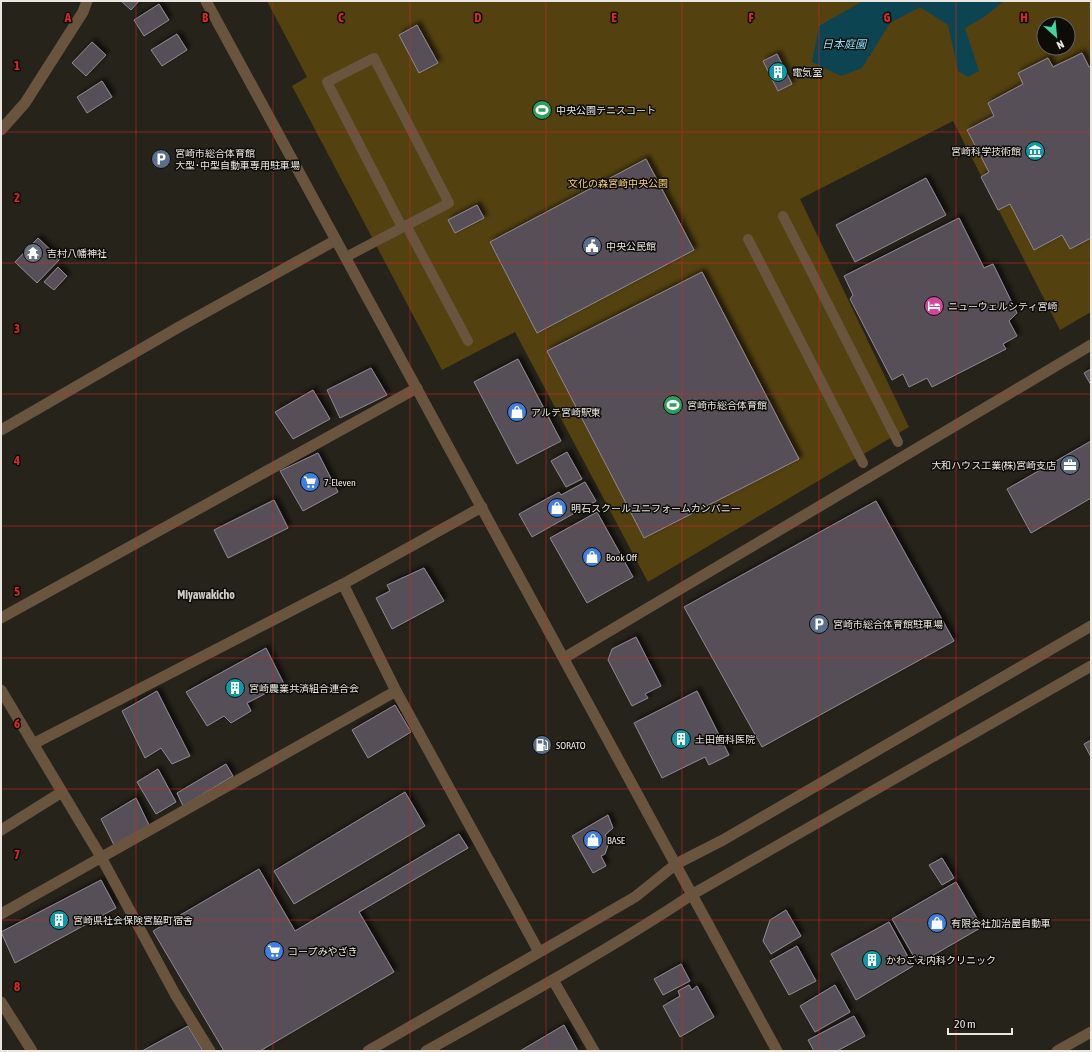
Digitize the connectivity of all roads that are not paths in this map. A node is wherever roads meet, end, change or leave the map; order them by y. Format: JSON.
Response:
{"nodes":[{"id":1,"x":87,"y":1,"type":"edge"},
{"id":2,"x":206,"y":1,"type":"edge"},
{"id":3,"x":1,"y":130,"type":"edge"},
{"id":4,"x":783,"y":216,"type":"dead end"},
{"id":5,"x":404,"y":226,"type":"junction"},
{"id":6,"x":748,"y":239,"type":"dead end"},
{"id":7,"x":336,"y":240,"type":"junction"},
{"id":8,"x":346,"y":257,"type":"junction"},
{"id":9,"x":468,"y":341,"type":"dead end"},
{"id":10,"x":1091,"y":345,"type":"edge"},
{"id":11,"x":417,"y":388,"type":"junction"},
{"id":12,"x":1,"y":430,"type":"edge"},
{"id":13,"x":898,"y":442,"type":"dead end"},
{"id":14,"x":863,"y":463,"type":"dead end"},
{"id":15,"x":482,"y":506,"type":"junction"},
{"id":16,"x":343,"y":584,"type":"junction"},
{"id":17,"x":1,"y":618,"type":"edge"},
{"id":18,"x":1091,"y":626,"type":"edge"},
{"id":19,"x":564,"y":658,"type":"junction"},
{"id":20,"x":1091,"y":666,"type":"edge"},
{"id":21,"x":1,"y":690,"type":"edge"},
{"id":22,"x":396,"y":691,"type":"junction"},
{"id":23,"x":33,"y":744,"type":"junction"},
{"id":24,"x":62,"y":792,"type":"junction"},
{"id":25,"x":1,"y":830,"type":"edge"},
{"id":26,"x":101,"y":857,"type":"junction"},
{"id":27,"x":676,"y":864,"type":"junction"},
{"id":28,"x":692,"y":894,"type":"junction"},
{"id":29,"x":1,"y":914,"type":"edge"},
{"id":30,"x":539,"y":952,"type":"junction"},
{"id":31,"x":553,"y":980,"type":"junction"},
{"id":32,"x":1,"y":1002,"type":"edge"},
{"id":33,"x":1091,"y":1032,"type":"edge"},
{"id":34,"x":32,"y":1051,"type":"edge"},
{"id":35,"x":210,"y":1051,"type":"edge"},
{"id":36,"x":368,"y":1051,"type":"edge"},
{"id":37,"x":426,"y":1051,"type":"edge"},
{"id":38,"x":594,"y":1051,"type":"edge"},
{"id":39,"x":777,"y":1051,"type":"edge"},
{"id":40,"x":1057,"y":1051,"type":"edge"}],
"edges":[{"from":1,"to":3,"type":"street"},
{"from":2,"to":7,"type":"street"},
{"from":4,"to":13,"type":"lane"},
{"from":5,"to":5,"type":"lane"},
{"from":5,"to":8,"type":"lane"},
{"from":5,"to":9,"type":"lane"},
{"from":6,"to":14,"type":"lane"},
{"from":7,"to":8,"type":"street"},
{"from":7,"to":12,"type":"street"},
{"from":8,"to":11,"type":"street"},
{"from":10,"to":19,"type":"street"},
{"from":11,"to":15,"type":"street"},
{"from":11,"to":17,"type":"street"},
{"from":15,"to":16,"type":"street"},
{"from":15,"to":19,"type":"street"},
{"from":16,"to":22,"type":"street"},
{"from":16,"to":23,"type":"street"},
{"from":18,"to":27,"type":"street"},
{"from":19,"to":27,"type":"street"},
{"from":20,"to":28,"type":"street"},
{"from":21,"to":23,"type":"street"},
{"from":22,"to":26,"type":"street"},
{"from":22,"to":30,"type":"street"},
{"from":23,"to":24,"type":"street"},
{"from":24,"to":25,"type":"street"},
{"from":24,"to":26,"type":"street"},
{"from":26,"to":29,"type":"street"},
{"from":26,"to":35,"type":"street"},
{"from":27,"to":28,"type":"street"},
{"from":27,"to":30,"type":"street"},
{"from":28,"to":31,"type":"street"},
{"from":28,"to":39,"type":"street"},
{"from":30,"to":36,"type":"street"},
{"from":31,"to":37,"type":"street"},
{"from":31,"to":38,"type":"street"},
{"from":32,"to":34,"type":"street"},
{"from":33,"to":40,"type":"street"}]}
